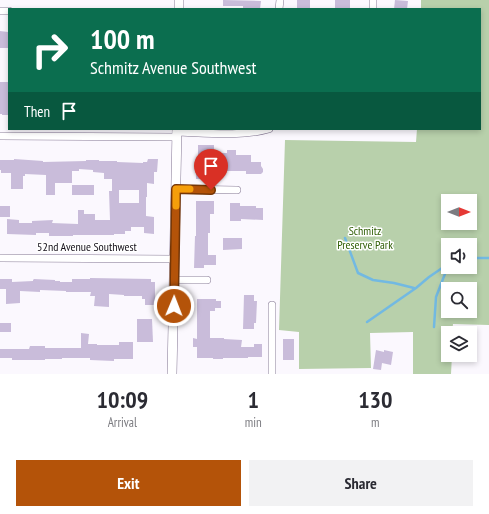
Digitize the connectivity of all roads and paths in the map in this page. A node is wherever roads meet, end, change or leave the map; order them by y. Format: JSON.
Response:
{"nodes":[{"id":1,"x":265,"y":130,"type":"edge"},
{"id":2,"x":176,"y":133,"type":"edge"},
{"id":3,"x":0,"y":136,"type":"edge"},
{"id":4,"x":176,"y":189,"type":"junction"},
{"id":5,"x":237,"y":190,"type":"dead end"},
{"id":6,"x":0,"y":258,"type":"edge"},
{"id":7,"x":174,"y":259,"type":"junction"},
{"id":8,"x":174,"y":280,"type":"junction"},
{"id":9,"x":207,"y":280,"type":"dead end"},
{"id":10,"x":272,"y":305,"type":"dead end"},
{"id":11,"x":172,"y":374,"type":"edge"},
{"id":12,"x":272,"y":374,"type":"edge"}],
"edges":[{"from":1,"to":2,"type":"street"},
{"from":2,"to":3,"type":"street"},
{"from":2,"to":4,"type":"street"},
{"from":4,"to":5,"type":"street"},
{"from":4,"to":7,"type":"street"},
{"from":6,"to":7,"type":"street","name":"52nd Avenue Southwest"},
{"from":7,"to":8,"type":"street"},
{"from":8,"to":9,"type":"street"},
{"from":8,"to":11,"type":"street"},
{"from":10,"to":12,"type":"street"}]}
